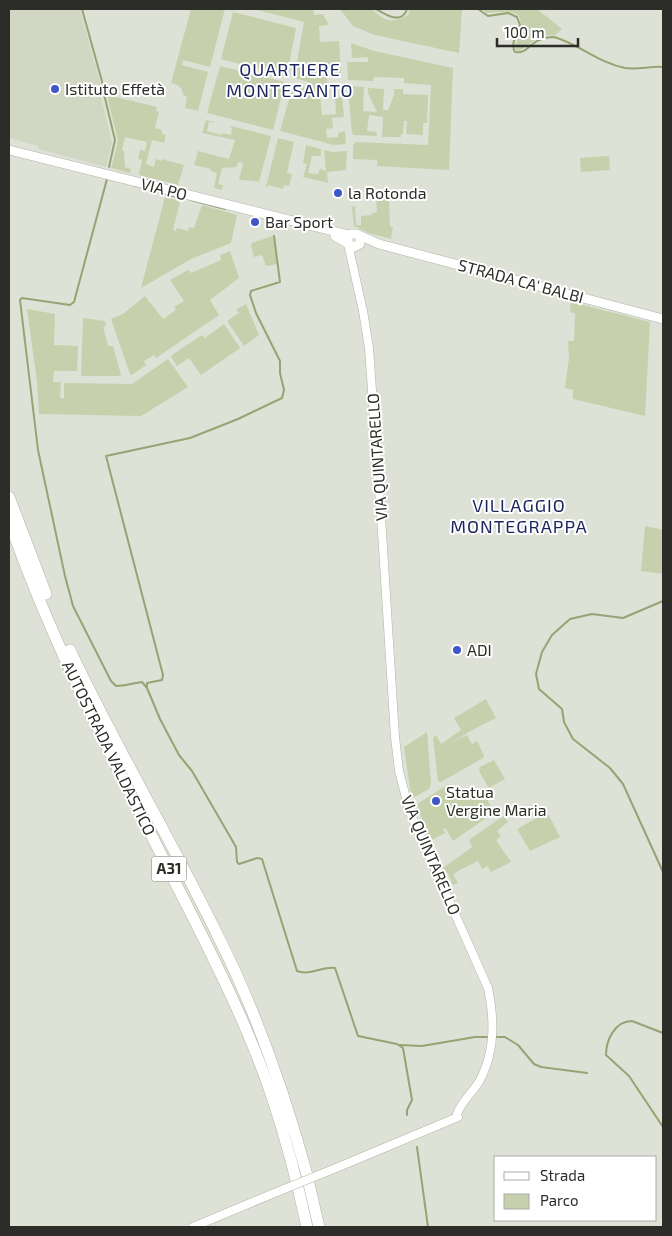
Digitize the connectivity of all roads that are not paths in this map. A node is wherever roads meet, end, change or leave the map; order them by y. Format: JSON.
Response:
{"nodes":[{"id":1,"x":9,"y":150,"type":"edge"},
{"id":2,"x":352,"y":243,"type":"junction"},
{"id":3,"x":378,"y":244,"type":"junction"},
{"id":4,"x":663,"y":319,"type":"edge"},
{"id":5,"x":9,"y":497,"type":"edge"},
{"id":6,"x":9,"y":520,"type":"edge"},
{"id":7,"x":193,"y":1227,"type":"edge"},
{"id":8,"x":307,"y":1227,"type":"edge"},
{"id":9,"x":319,"y":1227,"type":"edge"}],
"edges":[{"from":1,"to":2,"type":"main road","name":"VIA PO"},
{"from":2,"to":3,"type":"main road","name":"STRADA CA' BALBI"},
{"from":2,"to":3,"type":"main road","name":"STRADA CA' BALBI"},
{"from":2,"to":7,"type":"street","name":"VIA QUINTARELLO","bridge":true},
{"from":3,"to":4,"type":"main road","name":"STRADA CA' BALBI"},
{"from":5,"to":9,"type":"highway","number":"A31"},
{"from":6,"to":8,"type":"highway","name":"AUTOSTRADA VALDASTICO","number":"A31"}]}
